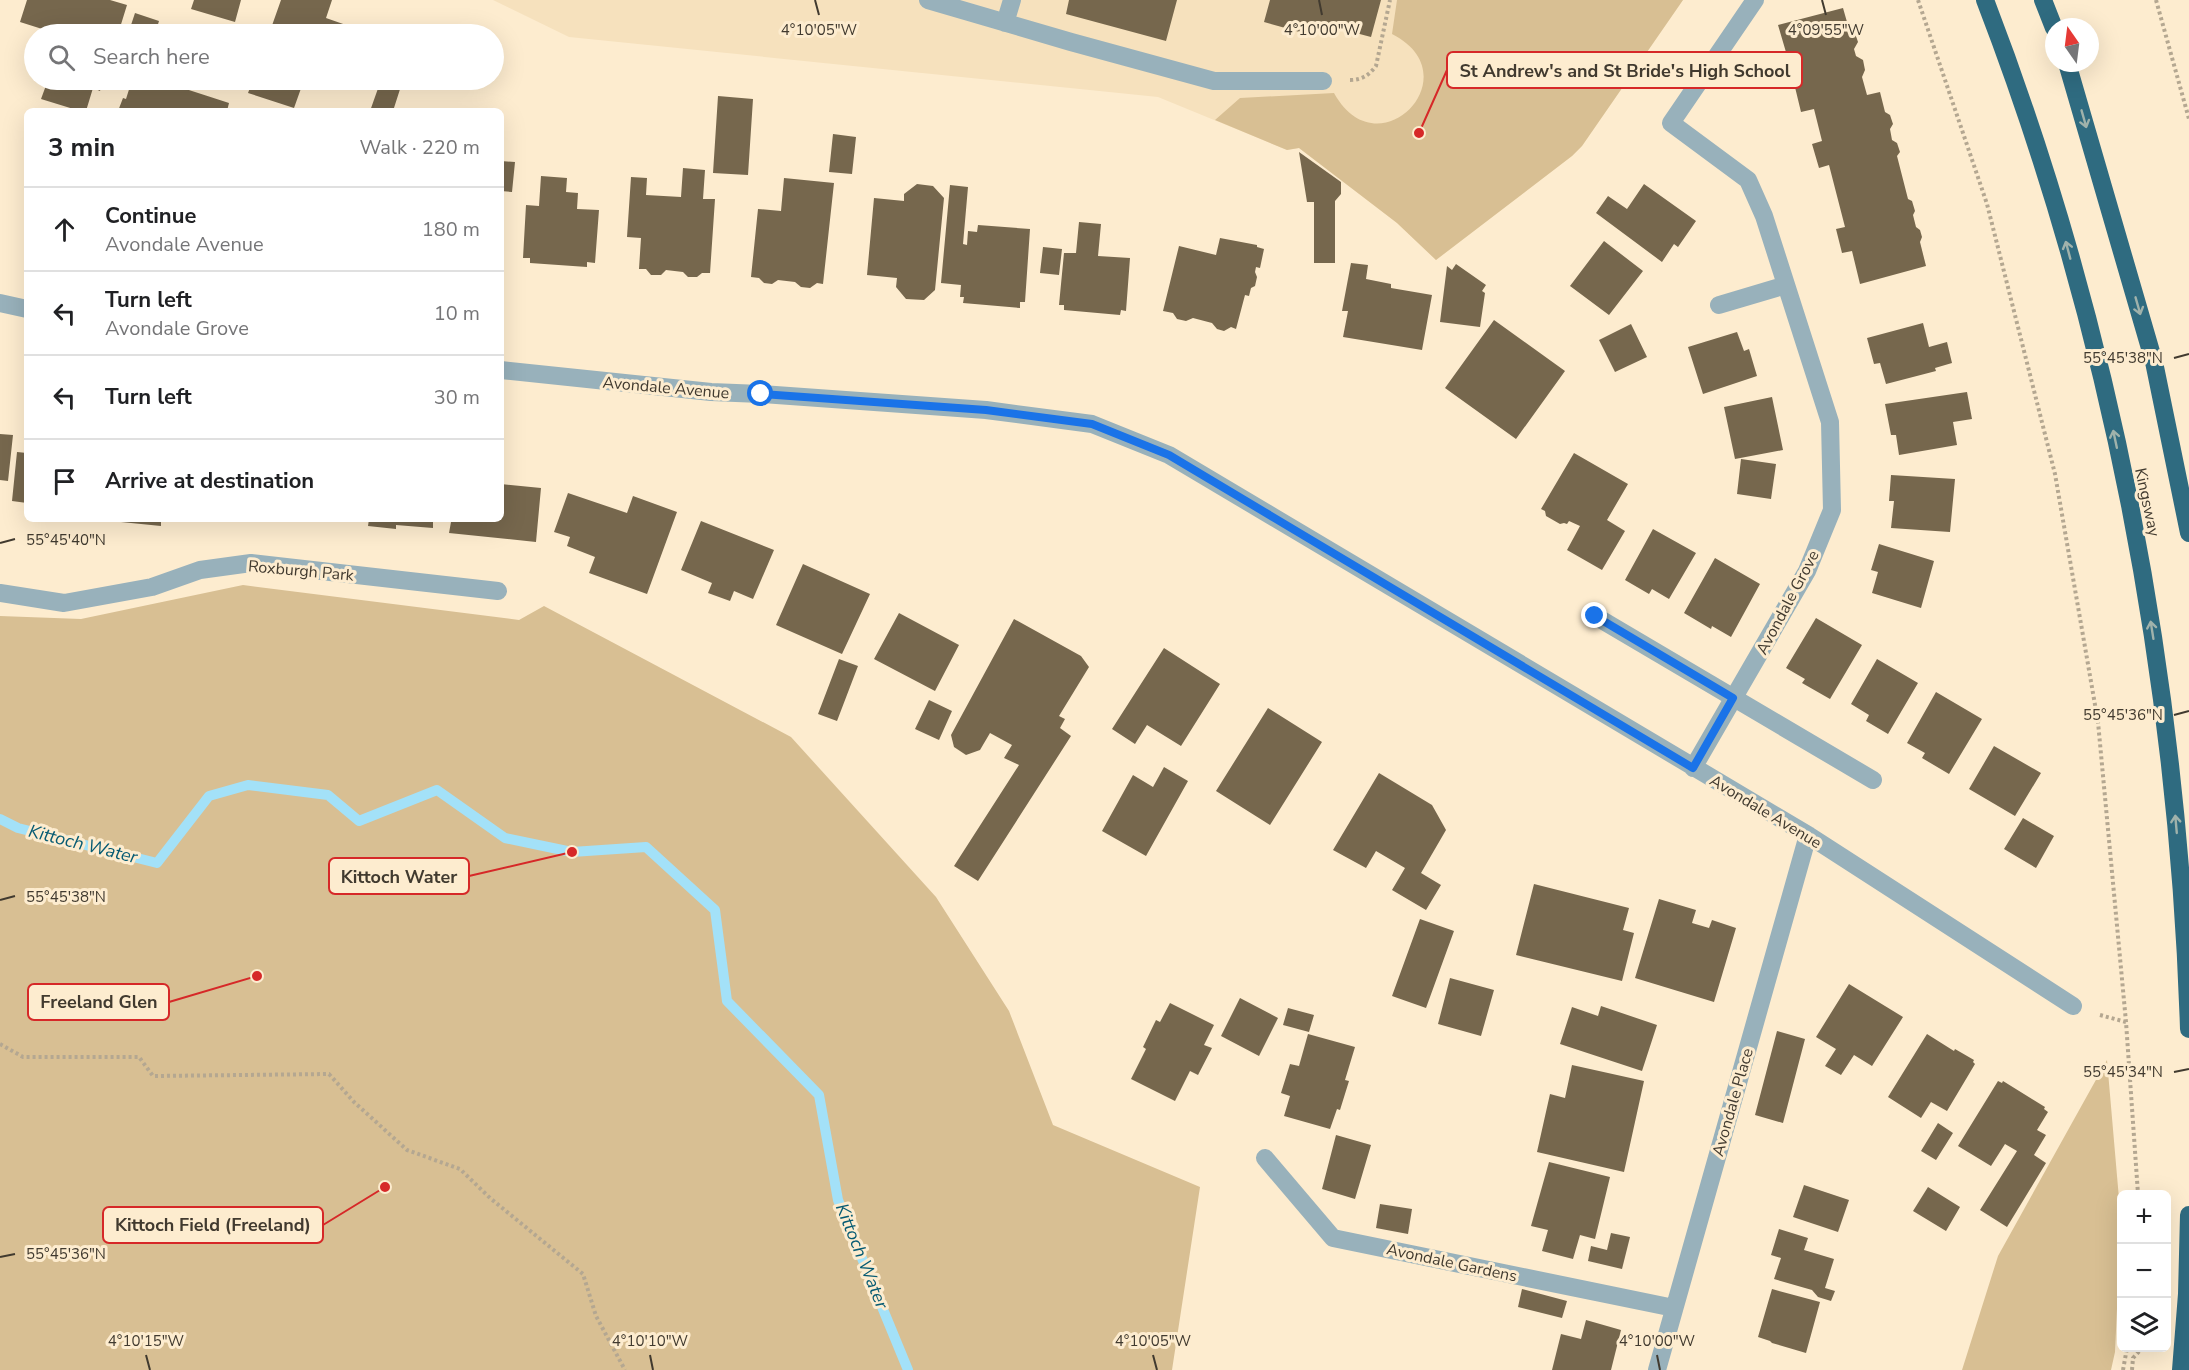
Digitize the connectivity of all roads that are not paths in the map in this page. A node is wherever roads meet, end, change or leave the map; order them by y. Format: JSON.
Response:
{"nodes":[{"id":1,"x":928,"y":0,"type":"edge"},
{"id":2,"x":1012,"y":0,"type":"edge"},
{"id":3,"x":1755,"y":0,"type":"edge"},
{"id":4,"x":1985,"y":0,"type":"edge"},
{"id":5,"x":2043,"y":0,"type":"edge"},
{"id":6,"x":2050,"y":18,"type":"edge"},
{"id":7,"x":1005,"y":23,"type":"junction"},
{"id":8,"x":2070,"y":72,"type":"edge"},
{"id":9,"x":1323,"y":81,"type":"road end"},
{"id":10,"x":1786,"y":285,"type":"junction"},
{"id":11,"x":0,"y":303,"type":"edge"},
{"id":12,"x":1719,"y":305,"type":"dead end"},
{"id":13,"x":24,"y":308,"type":"edge"},
{"id":14,"x":504,"y":370,"type":"edge"},
{"id":15,"x":2189,"y":533,"type":"edge"},
{"id":16,"x":498,"y":591,"type":"dead end"},
{"id":17,"x":0,"y":593,"type":"edge"},
{"id":18,"x":1595,"y":616,"type":"dead end"},
{"id":19,"x":1733,"y":698,"type":"junction"},
{"id":20,"x":1693,"y":768,"type":"junction"},
{"id":21,"x":1873,"y":780,"type":"dead end"},
{"id":22,"x":1808,"y":835,"type":"junction"},
{"id":23,"x":2073,"y":1006,"type":"dead end"},
{"id":24,"x":2189,"y":1029,"type":"edge"},
{"id":25,"x":1266,"y":1158,"type":"dead end"},
{"id":26,"x":2189,"y":1215,"type":"edge"},
{"id":27,"x":1674,"y":1308,"type":"junction"},
{"id":28,"x":1657,"y":1370,"type":"edge"},
{"id":29,"x":2181,"y":1370,"type":"edge"}],
"edges":[{"from":1,"to":7,"type":"street"},
{"from":2,"to":7,"type":"street"},
{"from":3,"to":10,"type":"street","name":"Avondale Grove"},
{"from":24,"to":4,"type":"highway","name":"Kingsway","one_way":true},
{"from":5,"to":6,"type":"highway"},
{"from":7,"to":9,"type":"street"},
{"from":8,"to":15,"type":"highway","name":"Kingsway","one_way":true},
{"from":10,"to":12,"type":"street"},
{"from":10,"to":19,"type":"street","name":"Avondale Grove"},
{"from":11,"to":13,"type":"street"},
{"from":14,"to":20,"type":"street","name":"Avondale Avenue"},
{"from":16,"to":17,"type":"street","name":"Roxburgh Park"},
{"from":18,"to":19,"type":"street"},
{"from":19,"to":20,"type":"street","name":"Avondale Grove"},
{"from":19,"to":21,"type":"street"},
{"from":20,"to":22,"type":"street","name":"Avondale Avenue"},
{"from":22,"to":23,"type":"street","name":"Avondale Avenue"},
{"from":22,"to":27,"type":"street","name":"Avondale Place"},
{"from":25,"to":27,"type":"street","name":"Avondale Gardens"},
{"from":26,"to":29,"type":"highway"},
{"from":27,"to":28,"type":"street","name":"Avondale Place"}]}
